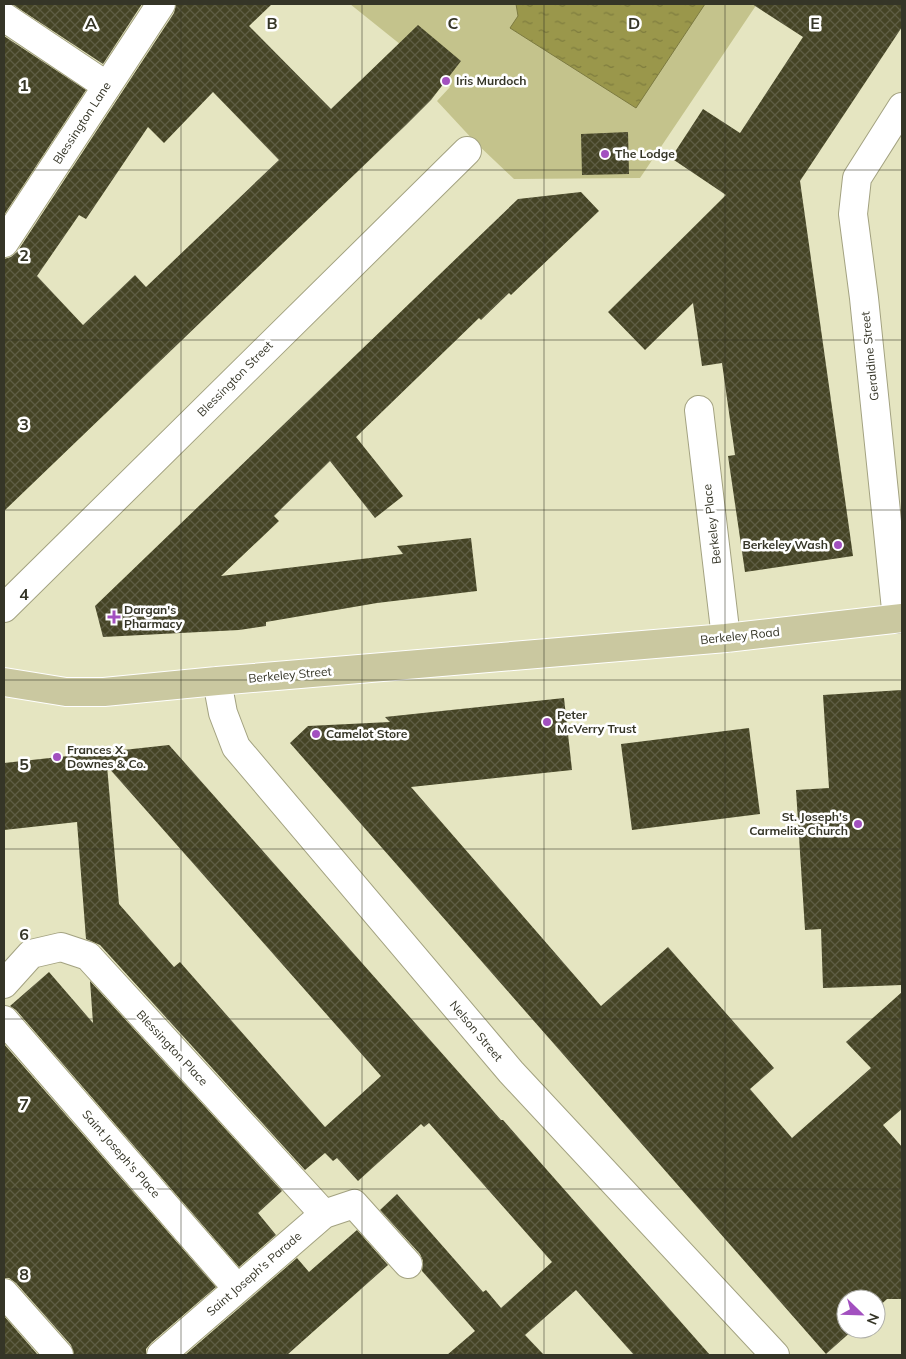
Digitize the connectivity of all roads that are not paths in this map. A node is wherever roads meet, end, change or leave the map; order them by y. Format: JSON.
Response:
{"nodes":[{"id":1,"x":161,"y":4,"type":"edge"},
{"id":2,"x":4,"y":17,"type":"edge"},
{"id":3,"x":107,"y":86,"type":"junction"},
{"id":4,"x":902,"y":107,"type":"edge"},
{"id":5,"x":467,"y":151,"type":"dead end"},
{"id":6,"x":4,"y":243,"type":"edge"},
{"id":7,"x":699,"y":410,"type":"dead end"},
{"id":8,"x":4,"y":608,"type":"edge"},
{"id":9,"x":900,"y":619,"type":"edge"},
{"id":10,"x":726,"y":638,"type":"junction"},
{"id":11,"x":577,"y":650,"type":"joint"},
{"id":12,"x":217,"y":681,"type":"junction"},
{"id":13,"x":4,"y":682,"type":"edge"},
{"id":14,"x":4,"y":984,"type":"edge"},
{"id":15,"x":4,"y":1020,"type":"edge"},
{"id":16,"x":324,"y":1214,"type":"junction"},
{"id":17,"x":408,"y":1264,"type":"dead end"},
{"id":18,"x":238,"y":1288,"type":"junction"},
{"id":19,"x":4,"y":1293,"type":"edge"},
{"id":20,"x":59,"y":1355,"type":"edge"},
{"id":21,"x":161,"y":1355,"type":"edge"},
{"id":22,"x":775,"y":1355,"type":"edge"}],
"edges":[{"from":1,"to":3,"type":"street","name":"Blessington Lane"},
{"from":2,"to":3,"type":"street"},
{"from":3,"to":6,"type":"street","name":"Blessington Lane"},
{"from":4,"to":9,"type":"street","name":"Geraldine Street"},
{"from":5,"to":8,"type":"street","name":"Blessington Street"},
{"from":7,"to":10,"type":"street","name":"Berkeley Place"},
{"from":9,"to":10,"type":"main road","name":"Berkeley Road"},
{"from":10,"to":11,"type":"main road","name":"Berkeley Road"},
{"from":11,"to":12,"type":"main road","name":"Berkeley Street"},
{"from":12,"to":13,"type":"main road","name":"Berkeley Street"},
{"from":12,"to":22,"type":"street","name":"Nelson Street"},
{"from":14,"to":16,"type":"street","name":"Blessington Place"},
{"from":15,"to":18,"type":"street","name":"Saint Joseph's Place"},
{"from":16,"to":17,"type":"street","name":"Saint Joseph's Parade"},
{"from":16,"to":18,"type":"street","name":"Saint Joseph's Parade"},
{"from":18,"to":21,"type":"street","name":"Saint Joseph's Parade"},
{"from":19,"to":20,"type":"street"}]}
